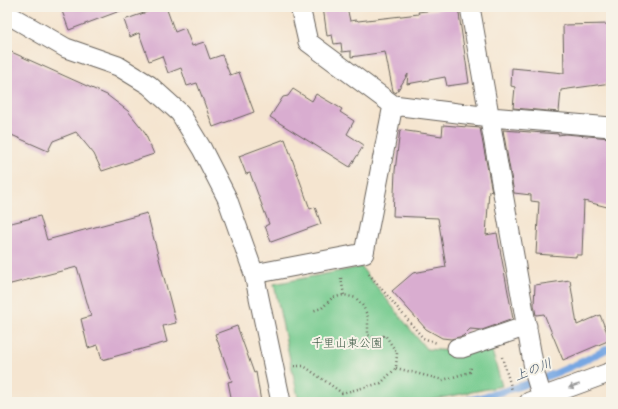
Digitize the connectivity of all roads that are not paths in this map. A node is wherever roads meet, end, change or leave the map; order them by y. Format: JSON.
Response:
{"nodes":[{"id":1,"x":300,"y":7,"type":"edge"},
{"id":2,"x":470,"y":7,"type":"edge"},
{"id":3,"x":7,"y":14,"type":"edge"},
{"id":4,"x":393,"y":105,"type":"junction"},
{"id":5,"x":490,"y":117,"type":"junction"},
{"id":6,"x":611,"y":127,"type":"edge"},
{"id":7,"x":254,"y":274,"type":"junction"},
{"id":8,"x":527,"y":326,"type":"junction"},
{"id":9,"x":457,"y":348,"type":"road end"},
{"id":10,"x":611,"y":372,"type":"edge"},
{"id":11,"x":537,"y":390,"type":"edge"},
{"id":12,"x":282,"y":402,"type":"edge"}],
"edges":[{"from":1,"to":4,"type":"street"},
{"from":2,"to":5,"type":"street"},
{"from":3,"to":7,"type":"street"},
{"from":4,"to":5,"type":"street"},
{"from":4,"to":7,"type":"street"},
{"from":5,"to":6,"type":"street"},
{"from":5,"to":8,"type":"street"},
{"from":7,"to":12,"type":"street"},
{"from":8,"to":9,"type":"street"},
{"from":8,"to":11,"type":"street"},
{"from":10,"to":11,"type":"street","one_way":true}]}
